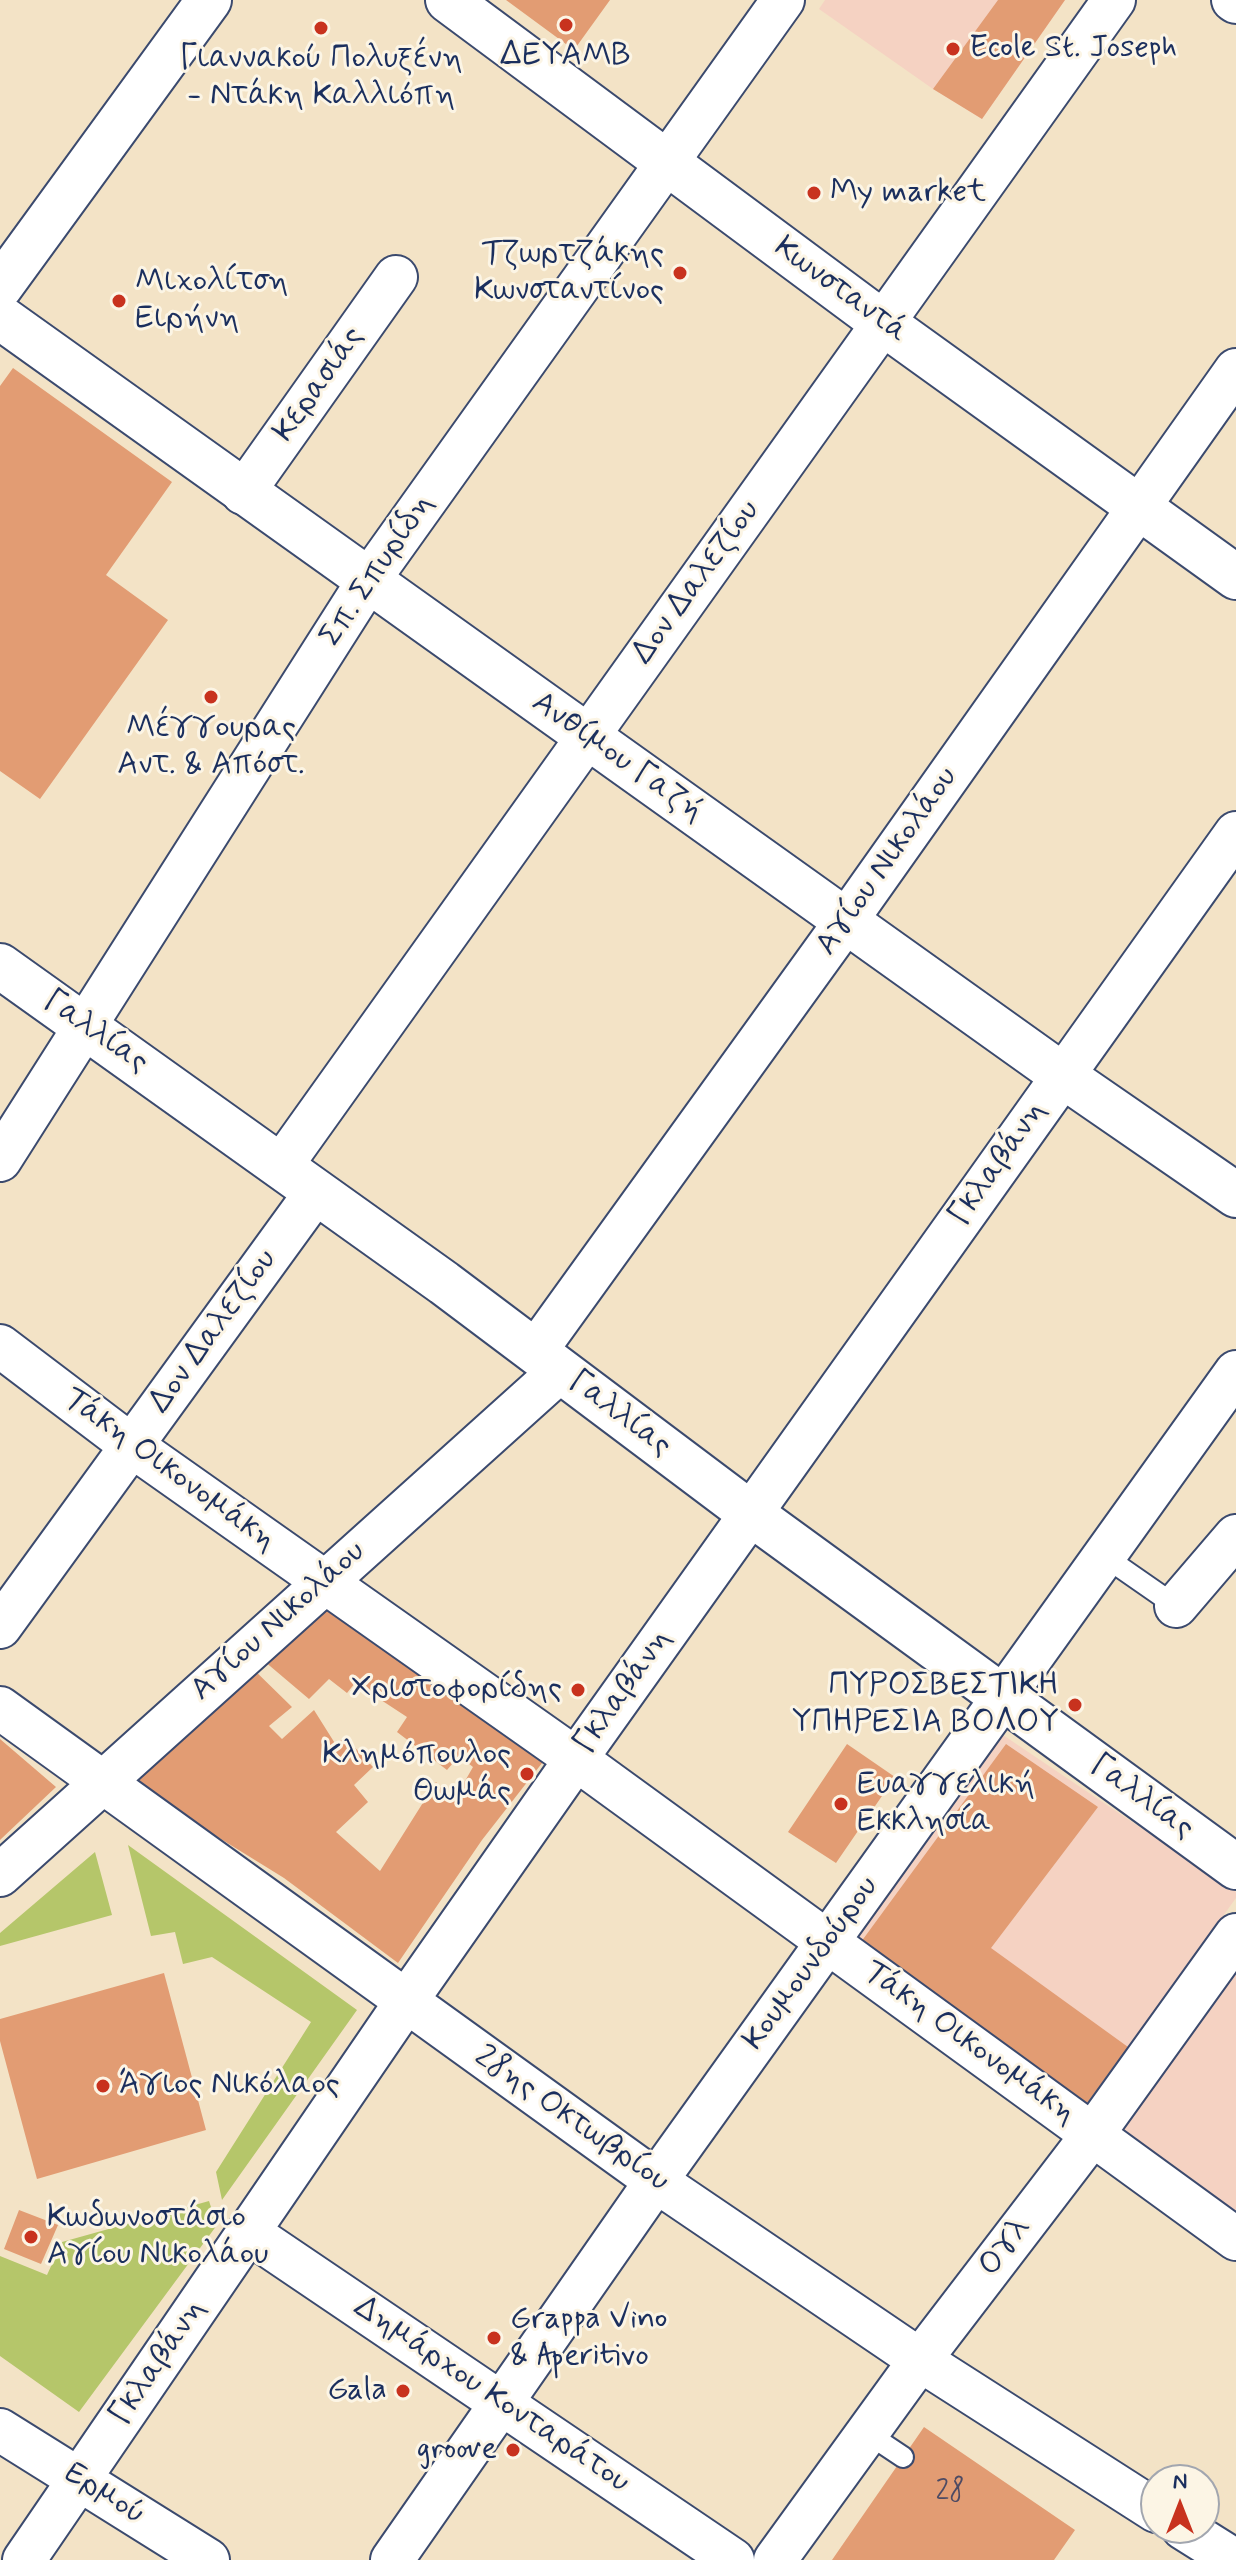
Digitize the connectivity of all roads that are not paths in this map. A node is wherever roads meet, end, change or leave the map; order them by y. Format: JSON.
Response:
{"nodes":[{"id":1,"x":209,"y":0,"type":"edge"},
{"id":2,"x":448,"y":0,"type":"edge"},
{"id":3,"x":783,"y":0,"type":"edge"},
{"id":4,"x":1114,"y":0,"type":"edge"},
{"id":5,"x":665,"y":163,"type":"junction"},
{"id":6,"x":396,"y":277,"type":"dead end"},
{"id":7,"x":0,"y":287,"type":"edge"},
{"id":8,"x":0,"y":317,"type":"edge"},
{"id":9,"x":883,"y":323,"type":"junction"},
{"id":10,"x":1236,"y":370,"type":"edge"},
{"id":11,"x":243,"y":493,"type":"junction"},
{"id":12,"x":1139,"y":507,"type":"junction"},
{"id":13,"x":1236,"y":577,"type":"edge"},
{"id":14,"x":368,"y":581,"type":"junction"},
{"id":15,"x":588,"y":737,"type":"junction"},
{"id":16,"x":1236,"y":833,"type":"edge"},
{"id":17,"x":846,"y":921,"type":"junction"},
{"id":18,"x":2,"y":971,"type":"edge"},
{"id":19,"x":85,"y":1026,"type":"junction"},
{"id":20,"x":1062,"y":1075,"type":"junction"},
{"id":21,"x":0,"y":1160,"type":"edge"},
{"id":22,"x":281,"y":1166,"type":"junction"},
{"id":23,"x":316,"y":1192,"type":"junction"},
{"id":24,"x":1236,"y":1195,"type":"edge"},
{"id":25,"x":0,"y":1346,"type":"edge"},
{"id":26,"x":548,"y":1361,"type":"junction"},
{"id":27,"x":1236,"y":1372,"type":"edge"},
{"id":28,"x":132,"y":1446,"type":"junction"},
{"id":29,"x":750,"y":1513,"type":"junction"},
{"id":30,"x":1236,"y":1536,"type":"edge"},
{"id":31,"x":1104,"y":1556,"type":"junction"},
{"id":32,"x":323,"y":1583,"type":"junction"},
{"id":33,"x":1176,"y":1606,"type":"joint"},
{"id":34,"x":0,"y":1627,"type":"edge"},
{"id":35,"x":1003,"y":1697,"type":"junction"},
{"id":36,"x":0,"y":1708,"type":"edge"},
{"id":37,"x":576,"y":1759,"type":"junction"},
{"id":38,"x":101,"y":1783,"type":"junction"},
{"id":39,"x":1236,"y":1867,"type":"edge"},
{"id":40,"x":0,"y":1875,"type":"edge"},
{"id":41,"x":1236,"y":1935,"type":"edge"},
{"id":42,"x":828,"y":1941,"type":"junction"},
{"id":43,"x":405,"y":2003,"type":"junction"},
{"id":44,"x":1093,"y":2134,"type":"junction"},
{"id":45,"x":656,"y":2181,"type":"junction"},
{"id":46,"x":248,"y":2232,"type":"junction"},
{"id":47,"x":1236,"y":2239,"type":"edge"},
{"id":48,"x":920,"y":2360,"type":"junction"},
{"id":49,"x":502,"y":2403,"type":"junction"},
{"id":50,"x":0,"y":2430,"type":"edge"},
{"id":51,"x":867,"y":2433,"type":"junction"},
{"id":52,"x":903,"y":2457,"type":"dead end"},
{"id":53,"x":79,"y":2479,"type":"junction"},
{"id":54,"x":1140,"y":2501,"type":"edge"},
{"id":55,"x":1208,"y":2544,"type":"edge"},
{"id":56,"x":24,"y":2560,"type":"edge"},
{"id":57,"x":208,"y":2560,"type":"edge"},
{"id":58,"x":392,"y":2560,"type":"edge"},
{"id":59,"x":733,"y":2560,"type":"edge"},
{"id":60,"x":775,"y":2560,"type":"edge"},
{"id":61,"x":1234,"y":2560,"type":"edge"}],
"edges":[{"from":1,"to":7,"type":"street"},
{"from":2,"to":5,"type":"street","name":"Κωνσταντά"},
{"from":3,"to":5,"type":"street","name":"Σπ. Σπυρίδη"},
{"from":4,"to":9,"type":"street","name":"Δον Δαλεζίου"},
{"from":5,"to":9,"type":"street","name":"Κωνσταντά"},
{"from":5,"to":14,"type":"street","name":"Σπ. Σπυρίδη"},
{"from":6,"to":11,"type":"street","name":"Κερασιάς"},
{"from":8,"to":11,"type":"street","name":"Ανθίμου Γαζή"},
{"from":9,"to":12,"type":"street","name":"Κωνσταντά"},
{"from":9,"to":15,"type":"street","name":"Δον Δαλεζίου"},
{"from":10,"to":12,"type":"street","name":"Αγίου Νικολάου"},
{"from":11,"to":14,"type":"street","name":"Ανθίμου Γαζή"},
{"from":12,"to":13,"type":"street","name":"Κωνσταντά"},
{"from":12,"to":17,"type":"street","name":"Αγίου Νικολάου"},
{"from":14,"to":15,"type":"street","name":"Ανθίμου Γαζή"},
{"from":14,"to":19,"type":"street","name":"Σπ. Σπυρίδη"},
{"from":15,"to":17,"type":"street","name":"Ανθίμου Γαζή"},
{"from":15,"to":22,"type":"street","name":"Δον Δαλεζίου"},
{"from":16,"to":20,"type":"street","name":"Γκλαβάνη"},
{"from":17,"to":20,"type":"street","name":"Ανθίμου Γαζή"},
{"from":17,"to":26,"type":"street","name":"Αγίου Νικολάου"},
{"from":18,"to":19,"type":"street","name":"Γαλλίας"},
{"from":19,"to":21,"type":"street","name":"Σπ. Σπυρίδη"},
{"from":19,"to":22,"type":"street","name":"Γαλλίας"},
{"from":20,"to":24,"type":"street","name":"Ανθίμου Γαζή"},
{"from":20,"to":29,"type":"street","name":"Γκλαβάνη"},
{"from":22,"to":23,"type":"street","name":"Γαλλίας"},
{"from":23,"to":26,"type":"street","name":"Γαλλίας"},
{"from":23,"to":28,"type":"street","name":"Δον Δαλεζίου"},
{"from":25,"to":28,"type":"street","name":"Τάκη Οικονομάκη"},
{"from":26,"to":29,"type":"street","name":"Γαλλίας"},
{"from":26,"to":32,"type":"street","name":"Αγίου Νικολάου"},
{"from":27,"to":31,"type":"street","name":"Κουμουνδούρου"},
{"from":28,"to":32,"type":"street","name":"Τάκη Οικονομάκη"},
{"from":28,"to":34,"type":"street","name":"Δον Δαλεζίου"},
{"from":29,"to":35,"type":"street","name":"Γαλλίας"},
{"from":29,"to":37,"type":"street","name":"Γκλαβάνη"},
{"from":30,"to":33,"type":"street"},
{"from":31,"to":33,"type":"lane"},
{"from":31,"to":35,"type":"street","name":"Κουμουνδούρου"},
{"from":32,"to":37,"type":"street","name":"Τάκη Οικονομάκη"},
{"from":32,"to":38,"type":"street","name":"Αγίου Νικολάου"},
{"from":35,"to":39,"type":"street","name":"Γαλλίας"},
{"from":35,"to":42,"type":"street","name":"Κουμουνδούρου"},
{"from":36,"to":38,"type":"street","name":"28ης Οκτωβρίου"},
{"from":37,"to":42,"type":"street","name":"Τάκη Οικονομάκη"},
{"from":37,"to":43,"type":"street","name":"Γκλαβάνη"},
{"from":38,"to":40,"type":"street","name":"Αγίου Νικολάου"},
{"from":38,"to":43,"type":"street","name":"28ης Οκτωβρίου"},
{"from":41,"to":44,"type":"street","name":"Ογλ"},
{"from":42,"to":44,"type":"street","name":"Τάκη Οικονομάκη"},
{"from":42,"to":45,"type":"street","name":"Κουμουνδούρου"},
{"from":43,"to":45,"type":"street","name":"28ης Οκτωβρίου"},
{"from":43,"to":46,"type":"street","name":"Γκλαβάνη"},
{"from":44,"to":47,"type":"street","name":"Τάκη Οικονομάκη"},
{"from":44,"to":48,"type":"street","name":"Ογλ"},
{"from":45,"to":48,"type":"street","name":"28ης Οκτωβρίου"},
{"from":45,"to":49,"type":"street","name":"Κουμουνδούρου"},
{"from":46,"to":49,"type":"street","name":"Δημάρχου Κονταράτου"},
{"from":46,"to":53,"type":"street","name":"Γκλαβάνη"},
{"from":48,"to":51,"type":"street","name":"Ογλ"},
{"from":48,"to":54,"type":"street","name":"28ης Οκτωβρίου"},
{"from":49,"to":58,"type":"street","name":"Κουμουνδούρου"},
{"from":49,"to":59,"type":"street","name":"Δημάρχου Κονταράτου"},
{"from":50,"to":53,"type":"street","name":"Ερμού"},
{"from":51,"to":52,"type":"lane"},
{"from":51,"to":60,"type":"street","name":"Ογλ"},
{"from":53,"to":56,"type":"street","name":"Γκλαβάνη"},
{"from":53,"to":57,"type":"street","name":"Ερμού"},
{"from":55,"to":61,"type":"street"}]}
